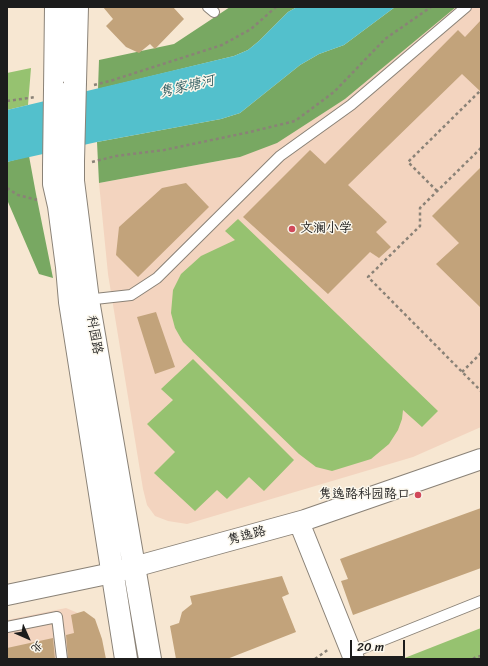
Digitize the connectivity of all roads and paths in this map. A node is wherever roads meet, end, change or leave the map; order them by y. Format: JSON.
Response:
{"nodes":[{"id":1,"x":56,"y":7,"type":"edge"},
{"id":2,"x":77,"y":7,"type":"edge"},
{"id":3,"x":276,"y":7,"type":"edge"},
{"id":4,"x":431,"y":7,"type":"edge"},
{"id":5,"x":466,"y":7,"type":"edge"},
{"id":6,"x":83,"y":84,"type":"junction"},
{"id":7,"x":481,"y":90,"type":"edge"},
{"id":8,"x":49,"y":93,"type":"junction"},
{"id":9,"x":7,"y":101,"type":"edge"},
{"id":10,"x":481,"y":148,"type":"edge"},
{"id":11,"x":67,"y":165,"type":"junction"},
{"id":12,"x":7,"y":188,"type":"edge"},
{"id":13,"x":436,"y":192,"type":"junction"},
{"id":14,"x":59,"y":206,"type":"junction"},
{"id":15,"x":79,"y":301,"type":"junction"},
{"id":16,"x":481,"y":353,"type":"edge"},
{"id":17,"x":462,"y":372,"type":"junction"},
{"id":18,"x":481,"y":391,"type":"edge"},
{"id":19,"x":481,"y":459,"type":"edge"},
{"id":20,"x":299,"y":522,"type":"junction"},
{"id":21,"x":134,"y":567,"type":"junction"},
{"id":22,"x":112,"y":573,"type":"junction"},
{"id":23,"x":7,"y":595,"type":"edge"},
{"id":24,"x":481,"y":601,"type":"edge"},
{"id":25,"x":7,"y":627,"type":"edge"},
{"id":26,"x":353,"y":656,"type":"edge"},
{"id":27,"x":481,"y":656,"type":"edge"},
{"id":28,"x":62,"y":659,"type":"edge"},
{"id":29,"x":126,"y":659,"type":"edge"},
{"id":30,"x":150,"y":659,"type":"edge"},
{"id":31,"x":473,"y":659,"type":"edge"}],
"edges":[{"from":1,"to":8,"type":"street","name":"科园路"},
{"from":2,"to":6,"type":"street","name":"科园路"},
{"from":3,"to":6,"type":"path"},
{"from":4,"to":11,"type":"path"},
{"from":5,"to":15,"type":"lane"},
{"from":6,"to":11,"type":"street","name":"科园路","bridge":true},
{"from":7,"to":13,"type":"path"},
{"from":8,"to":9,"type":"path"},
{"from":8,"to":11,"type":"street","name":"科园路","bridge":true},
{"from":10,"to":13,"type":"path"},
{"from":11,"to":14,"type":"street","name":"科园路"},
{"from":11,"to":15,"type":"street","name":"科园路"},
{"from":12,"to":14,"type":"path"},
{"from":13,"to":17,"type":"path"},
{"from":14,"to":15,"type":"street","name":"科园路"},
{"from":15,"to":21,"type":"street","name":"科园路"},
{"from":15,"to":22,"type":"street","name":"科园路"},
{"from":16,"to":17,"type":"path"},
{"from":17,"to":18,"type":"path"},
{"from":19,"to":20,"type":"street","name":"隽逸路"},
{"from":20,"to":21,"type":"street","name":"隽逸路"},
{"from":20,"to":26,"type":"street"},
{"from":21,"to":22,"type":"street","name":"隽逸路"},
{"from":21,"to":30,"type":"street","name":"科园路"},
{"from":22,"to":23,"type":"street","name":"隽逸路"},
{"from":22,"to":29,"type":"street","name":"科园路"},
{"from":24,"to":26,"type":"lane"},
{"from":25,"to":28,"type":"lane"},
{"from":27,"to":31,"type":"path"}]}
